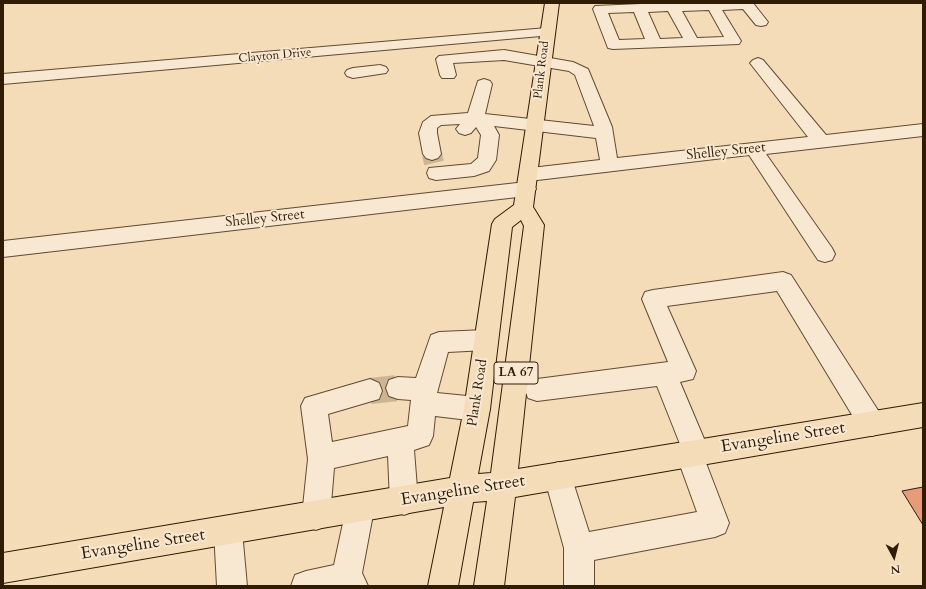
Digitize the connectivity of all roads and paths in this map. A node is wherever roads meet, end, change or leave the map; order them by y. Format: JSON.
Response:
{"nodes":[{"id":1,"x":552,"y":3,"type":"edge"},
{"id":2,"x":747,"y":4,"type":"edge"},
{"id":3,"x":672,"y":5,"type":"edge"},
{"id":4,"x":713,"y":6,"type":"junction"},
{"id":5,"x":639,"y":8,"type":"junction"},
{"id":6,"x":761,"y":22,"type":"dead end"},
{"id":7,"x":547,"y":32,"type":"junction"},
{"id":8,"x":488,"y":37,"type":"junction"},
{"id":9,"x":692,"y":42,"type":"junction"},
{"id":10,"x":654,"y":43,"type":"junction"},
{"id":11,"x":363,"y":48,"type":"junction"},
{"id":12,"x":494,"y":56,"type":"junction"},
{"id":13,"x":543,"y":62,"type":"junction"},
{"id":14,"x":758,"y":63,"type":"dead end"},
{"id":15,"x":366,"y":71,"type":"dead end"},
{"id":16,"x":448,"y":75,"type":"dead end"},
{"id":17,"x":3,"y":79,"type":"edge"},
{"id":18,"x":484,"y":84,"type":"dead end"},
{"id":19,"x":475,"y":118,"type":"junction"},
{"id":20,"x":536,"y":126,"type":"junction"},
{"id":21,"x":923,"y":130,"type":"edge"},
{"id":22,"x":604,"y":134,"type":"junction"},
{"id":23,"x":821,"y":141,"type":"junction"},
{"id":24,"x":754,"y":149,"type":"junction"},
{"id":25,"x":434,"y":164,"type":"junction"},
{"id":26,"x":611,"y":165,"type":"junction"},
{"id":27,"x":526,"y":191,"type":"junction"},
{"id":28,"x":441,"y":199,"type":"junction"},
{"id":29,"x":3,"y":249,"type":"edge"},
{"id":30,"x":826,"y":254,"type":"dead end"},
{"id":31,"x":486,"y":340,"type":"junction"},
{"id":32,"x":664,"y":373,"type":"junction"},
{"id":33,"x":398,"y":388,"type":"tunnel mouth"},
{"id":34,"x":370,"y":390,"type":"tunnel mouth"},
{"id":35,"x":537,"y":390,"type":"dead end"},
{"id":36,"x":424,"y":397,"type":"junction"},
{"id":37,"x":477,"y":409,"type":"junction"},
{"id":38,"x":923,"y":415,"type":"edge"},
{"id":39,"x":872,"y":424,"type":"junction"},
{"id":40,"x":400,"y":440,"type":"junction"},
{"id":41,"x":693,"y":453,"type":"junction"},
{"id":42,"x":321,"y":459,"type":"junction"},
{"id":43,"x":558,"y":476,"type":"junction"},
{"id":44,"x":503,"y":485,"type":"junction"},
{"id":45,"x":460,"y":490,"type":"junction"},
{"id":46,"x":404,"y":501,"type":"junction"},
{"id":47,"x":360,"y":509,"type":"junction"},
{"id":48,"x":316,"y":516,"type":"junction"},
{"id":49,"x":228,"y":531,"type":"junction"},
{"id":50,"x":579,"y":548,"type":"junction"},
{"id":51,"x":3,"y":568,"type":"edge"},
{"id":52,"x":349,"y":582,"type":"edge"},
{"id":53,"x":232,"y":586,"type":"edge"},
{"id":54,"x":306,"y":586,"type":"edge"},
{"id":55,"x":443,"y":586,"type":"edge"},
{"id":56,"x":490,"y":586,"type":"edge"},
{"id":57,"x":579,"y":586,"type":"edge"}],
"edges":[{"from":1,"to":7,"type":"main road","name":"Plank Road"},
{"from":2,"to":4,"type":"street"},
{"from":2,"to":6,"type":"street"},
{"from":3,"to":4,"type":"street"},
{"from":3,"to":5,"type":"street"},
{"from":3,"to":9,"type":"street"},
{"from":4,"to":9,"type":"street"},
{"from":5,"to":10,"type":"street"},
{"from":5,"to":10,"type":"street"},
{"from":7,"to":8,"type":"street","name":"Clayton Drive"},
{"from":7,"to":13,"type":"main road","name":"Plank Road"},
{"from":8,"to":11,"type":"street","name":"Clayton Drive"},
{"from":8,"to":12,"type":"street"},
{"from":9,"to":10,"type":"street"},
{"from":11,"to":15,"type":"street"},
{"from":11,"to":17,"type":"street","name":"Clayton Drive"},
{"from":12,"to":13,"type":"street"},
{"from":12,"to":16,"type":"street"},
{"from":13,"to":20,"type":"main road","name":"Plank Road"},
{"from":13,"to":22,"type":"street"},
{"from":14,"to":23,"type":"street"},
{"from":18,"to":19,"type":"street"},
{"from":19,"to":20,"type":"street"},
{"from":19,"to":25,"type":"street"},
{"from":19,"to":25,"type":"street"},
{"from":20,"to":22,"type":"street"},
{"from":20,"to":27,"type":"main road","name":"Plank Road"},
{"from":21,"to":23,"type":"street","name":"Shelley Street"},
{"from":22,"to":26,"type":"street"},
{"from":23,"to":24,"type":"street","name":"Shelley Street"},
{"from":24,"to":26,"type":"street","name":"Shelley Street"},
{"from":24,"to":30,"type":"street"},
{"from":25,"to":28,"type":"street"},
{"from":26,"to":27,"type":"street","name":"Shelley Street"},
{"from":27,"to":28,"type":"street","name":"Shelley Street"},
{"from":27,"to":31,"type":"main road","name":"Plank Road","number":"LA 67"},
{"from":27,"to":44,"type":"main road","number":"LA 67"},
{"from":28,"to":29,"type":"street","name":"Shelley Street"},
{"from":31,"to":36,"type":"street"},
{"from":31,"to":37,"type":"main road","name":"Plank Road","number":"LA 67"},
{"from":32,"to":35,"type":"street"},
{"from":32,"to":39,"type":"street"},
{"from":32,"to":41,"type":"street"},
{"from":33,"to":36,"type":"street"},
{"from":34,"to":42,"type":"street"},
{"from":36,"to":37,"type":"street"},
{"from":36,"to":40,"type":"street"},
{"from":37,"to":45,"type":"main road","name":"Plank Road","number":"LA 67"},
{"from":38,"to":39,"type":"main road","name":"Evangeline Street"},
{"from":39,"to":41,"type":"main road","name":"Evangeline Street"},
{"from":40,"to":42,"type":"street"},
{"from":40,"to":46,"type":"street"},
{"from":41,"to":43,"type":"main road","name":"Evangeline Street"},
{"from":41,"to":50,"type":"street"},
{"from":42,"to":48,"type":"street"},
{"from":43,"to":44,"type":"main road","name":"Evangeline Street"},
{"from":43,"to":50,"type":"street"},
{"from":44,"to":45,"type":"main road","name":"Evangeline Street"},
{"from":44,"to":56,"type":"main road","number":"LA 67"},
{"from":45,"to":46,"type":"main road","name":"Evangeline Street"},
{"from":45,"to":55,"type":"main road","name":"Plank Road","number":"LA 67"},
{"from":46,"to":47,"type":"main road","name":"Evangeline Street"},
{"from":47,"to":48,"type":"main road","name":"Evangeline Street"},
{"from":47,"to":52,"type":"street"},
{"from":48,"to":49,"type":"main road","name":"Evangeline Street"},
{"from":49,"to":51,"type":"main road","name":"Evangeline Street"},
{"from":49,"to":53,"type":"street"},
{"from":50,"to":57,"type":"street"},
{"from":52,"to":54,"type":"street"}]}
